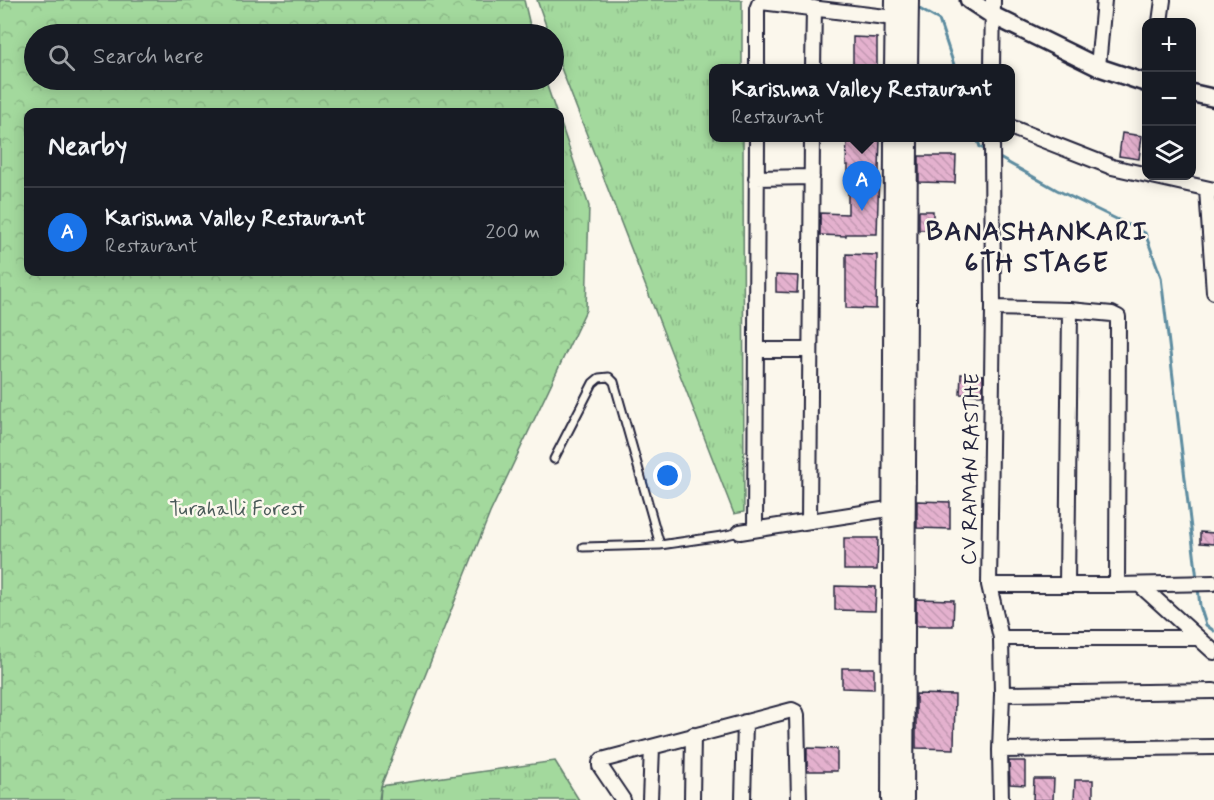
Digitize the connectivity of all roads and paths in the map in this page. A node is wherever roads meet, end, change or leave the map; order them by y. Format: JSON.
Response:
{"nodes":[{"id":1,"x":909,"y":0,"type":"edge"},
{"id":2,"x":969,"y":0,"type":"edge"},
{"id":3,"x":1104,"y":0,"type":"edge"},
{"id":4,"x":1163,"y":0,"type":"edge"},
{"id":5,"x":992,"y":7,"type":"edge"},
{"id":6,"x":814,"y":8,"type":"junction"},
{"id":7,"x":895,"y":9,"type":"edge"},
{"id":8,"x":1161,"y":18,"type":"edge"},
{"id":9,"x":757,"y":64,"type":"edge"},
{"id":10,"x":813,"y":64,"type":"edge"},
{"id":11,"x":894,"y":64,"type":"edge"},
{"id":12,"x":908,"y":64,"type":"edge"},
{"id":13,"x":992,"y":64,"type":"edge"},
{"id":14,"x":1098,"y":67,"type":"junction"},
{"id":15,"x":1142,"y":82,"type":"edge"},
{"id":16,"x":1196,"y":93,"type":"edge"},
{"id":17,"x":1214,"y":95,"type":"edge"},
{"id":18,"x":1015,"y":129,"type":"edge"},
{"id":19,"x":757,"y":142,"type":"edge"},
{"id":20,"x":812,"y":142,"type":"edge"},
{"id":21,"x":894,"y":142,"type":"edge"},
{"id":22,"x":908,"y":142,"type":"edge"},
{"id":23,"x":992,"y":142,"type":"edge"},
{"id":24,"x":812,"y":177,"type":"junction"},
{"id":25,"x":756,"y":178,"type":"junction"},
{"id":26,"x":1210,"y":189,"type":"edge"},
{"id":27,"x":1214,"y":292,"type":"edge"},
{"id":28,"x":993,"y":308,"type":"junction"},
{"id":29,"x":1070,"y":310,"type":"junction"},
{"id":30,"x":756,"y":350,"type":"junction"},
{"id":31,"x":810,"y":350,"type":"junction"},
{"id":32,"x":554,"y":459,"type":"dead end"},
{"id":33,"x":899,"y":507,"type":"junction"},
{"id":34,"x":809,"y":521,"type":"junction"},
{"id":35,"x":755,"y":529,"type":"junction"},
{"id":36,"x":740,"y":532,"type":"joint"},
{"id":37,"x":660,"y":545,"type":"junction"},
{"id":38,"x":583,"y":547,"type":"dead end"},
{"id":39,"x":1214,"y":583,"type":"edge"},
{"id":40,"x":989,"y":585,"type":"junction"},
{"id":41,"x":1067,"y":585,"type":"junction"},
{"id":42,"x":1117,"y":585,"type":"junction"},
{"id":43,"x":1140,"y":585,"type":"junction"},
{"id":44,"x":1001,"y":638,"type":"junction"},
{"id":45,"x":1198,"y":638,"type":"junction"},
{"id":46,"x":1214,"y":652,"type":"edge"},
{"id":47,"x":1214,"y":691,"type":"edge"},
{"id":48,"x":1002,"y":694,"type":"junction"},
{"id":49,"x":746,"y":723,"type":"junction"},
{"id":50,"x":693,"y":735,"type":"junction"},
{"id":51,"x":652,"y":747,"type":"junction"},
{"id":52,"x":1214,"y":747,"type":"edge"},
{"id":53,"x":999,"y":750,"type":"junction"},
{"id":54,"x":623,"y":800,"type":"edge"},
{"id":55,"x":650,"y":800,"type":"edge"},
{"id":56,"x":692,"y":800,"type":"edge"},
{"id":57,"x":744,"y":800,"type":"edge"},
{"id":58,"x":799,"y":800,"type":"edge"},
{"id":59,"x":891,"y":800,"type":"edge"},
{"id":60,"x":904,"y":800,"type":"edge"},
{"id":61,"x":1001,"y":800,"type":"edge"}],
"edges":[{"from":1,"to":12,"type":"main road"},
{"from":2,"to":5,"type":"street"},
{"from":3,"to":14,"type":"street"},
{"from":4,"to":8,"type":"street"},
{"from":5,"to":13,"type":"street"},
{"from":5,"to":14,"type":"street"},
{"from":6,"to":7,"type":"street"},
{"from":6,"to":9,"type":"street"},
{"from":6,"to":10,"type":"street"},
{"from":7,"to":11,"type":"main road"},
{"from":14,"to":15,"type":"street"},
{"from":16,"to":17,"type":"street"},
{"from":18,"to":26,"type":"street"},
{"from":19,"to":25,"type":"street"},
{"from":20,"to":24,"type":"street"},
{"from":21,"to":33,"type":"main road"},
{"from":22,"to":33,"type":"main road"},
{"from":23,"to":28,"type":"street","name":"CV RAMAN RASTHE"},
{"from":24,"to":25,"type":"street"},
{"from":24,"to":31,"type":"street"},
{"from":25,"to":30,"type":"street"},
{"from":26,"to":27,"type":"street"},
{"from":28,"to":29,"type":"street"},
{"from":28,"to":40,"type":"street","name":"CV RAMAN RASTHE"},
{"from":29,"to":41,"type":"street"},
{"from":29,"to":42,"type":"street"},
{"from":30,"to":31,"type":"street"},
{"from":30,"to":35,"type":"street"},
{"from":31,"to":34,"type":"street"},
{"from":32,"to":37,"type":"lane"},
{"from":33,"to":34,"type":"street"},
{"from":33,"to":59,"type":"main road"},
{"from":33,"to":60,"type":"main road"},
{"from":34,"to":35,"type":"street"},
{"from":35,"to":36,"type":"street"},
{"from":36,"to":37,"type":"lane"},
{"from":37,"to":38,"type":"lane"},
{"from":39,"to":43,"type":"street"},
{"from":40,"to":41,"type":"street"},
{"from":40,"to":44,"type":"street","name":"CV RAMAN RASTHE"},
{"from":41,"to":42,"type":"street"},
{"from":42,"to":43,"type":"street"},
{"from":43,"to":45,"type":"street"},
{"from":44,"to":45,"type":"street"},
{"from":44,"to":48,"type":"street","name":"CV RAMAN RASTHE"},
{"from":45,"to":46,"type":"street"},
{"from":47,"to":48,"type":"street"},
{"from":48,"to":53,"type":"street","name":"CV RAMAN RASTHE"},
{"from":49,"to":50,"type":"street"},
{"from":49,"to":57,"type":"street"},
{"from":49,"to":58,"type":"street"},
{"from":50,"to":51,"type":"street"},
{"from":50,"to":56,"type":"street"},
{"from":51,"to":54,"type":"street"},
{"from":51,"to":55,"type":"street"},
{"from":52,"to":53,"type":"street"},
{"from":53,"to":61,"type":"street","name":"CV RAMAN RASTHE"}]}
